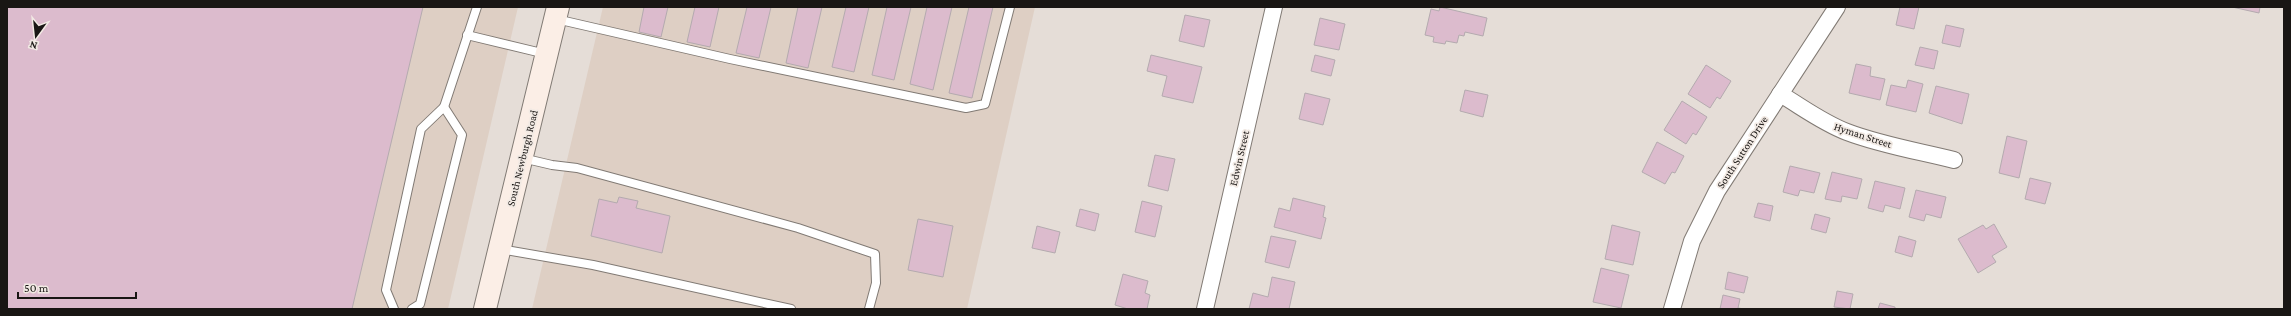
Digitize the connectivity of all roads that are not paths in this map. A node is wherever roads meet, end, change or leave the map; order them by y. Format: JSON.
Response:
{"nodes":[{"id":1,"x":478,"y":7,"type":"edge"},
{"id":2,"x":1010,"y":7,"type":"edge"},
{"id":3,"x":1274,"y":7,"type":"edge"},
{"id":4,"x":1837,"y":7,"type":"edge"},
{"id":5,"x":557,"y":13,"type":"edge"},
{"id":6,"x":467,"y":35,"type":"junction"},
{"id":7,"x":547,"y":54,"type":"junction"},
{"id":8,"x":1780,"y":94,"type":"junction"},
{"id":9,"x":444,"y":107,"type":"junction"},
{"id":10,"x":522,"y":158,"type":"junction"},
{"id":11,"x":1954,"y":160,"type":"dead end"},
{"id":12,"x":500,"y":249,"type":"junction"},
{"id":13,"x":394,"y":309,"type":"edge"},
{"id":14,"x":412,"y":309,"type":"edge"},
{"id":15,"x":485,"y":309,"type":"edge"},
{"id":16,"x":791,"y":309,"type":"edge"},
{"id":17,"x":869,"y":309,"type":"edge"},
{"id":18,"x":1205,"y":309,"type":"edge"},
{"id":19,"x":1672,"y":309,"type":"edge"}],
"edges":[{"from":1,"to":6,"type":"lane"},
{"from":2,"to":5,"type":"lane"},
{"from":3,"to":18,"type":"street","name":"Edwin Street"},
{"from":4,"to":8,"type":"street","name":"South Sutton Drive"},
{"from":5,"to":7,"type":"main road","name":"South Newburgh Road"},
{"from":6,"to":7,"type":"lane"},
{"from":6,"to":9,"type":"lane"},
{"from":7,"to":10,"type":"main road","name":"South Newburgh Road"},
{"from":8,"to":11,"type":"street","name":"Hyman Street"},
{"from":8,"to":19,"type":"street","name":"South Sutton Drive"},
{"from":9,"to":13,"type":"lane"},
{"from":9,"to":14,"type":"lane"},
{"from":10,"to":12,"type":"main road","name":"South Newburgh Road"},
{"from":10,"to":17,"type":"lane"},
{"from":12,"to":15,"type":"main road","name":"South Newburgh Road"},
{"from":12,"to":16,"type":"lane"}]}
